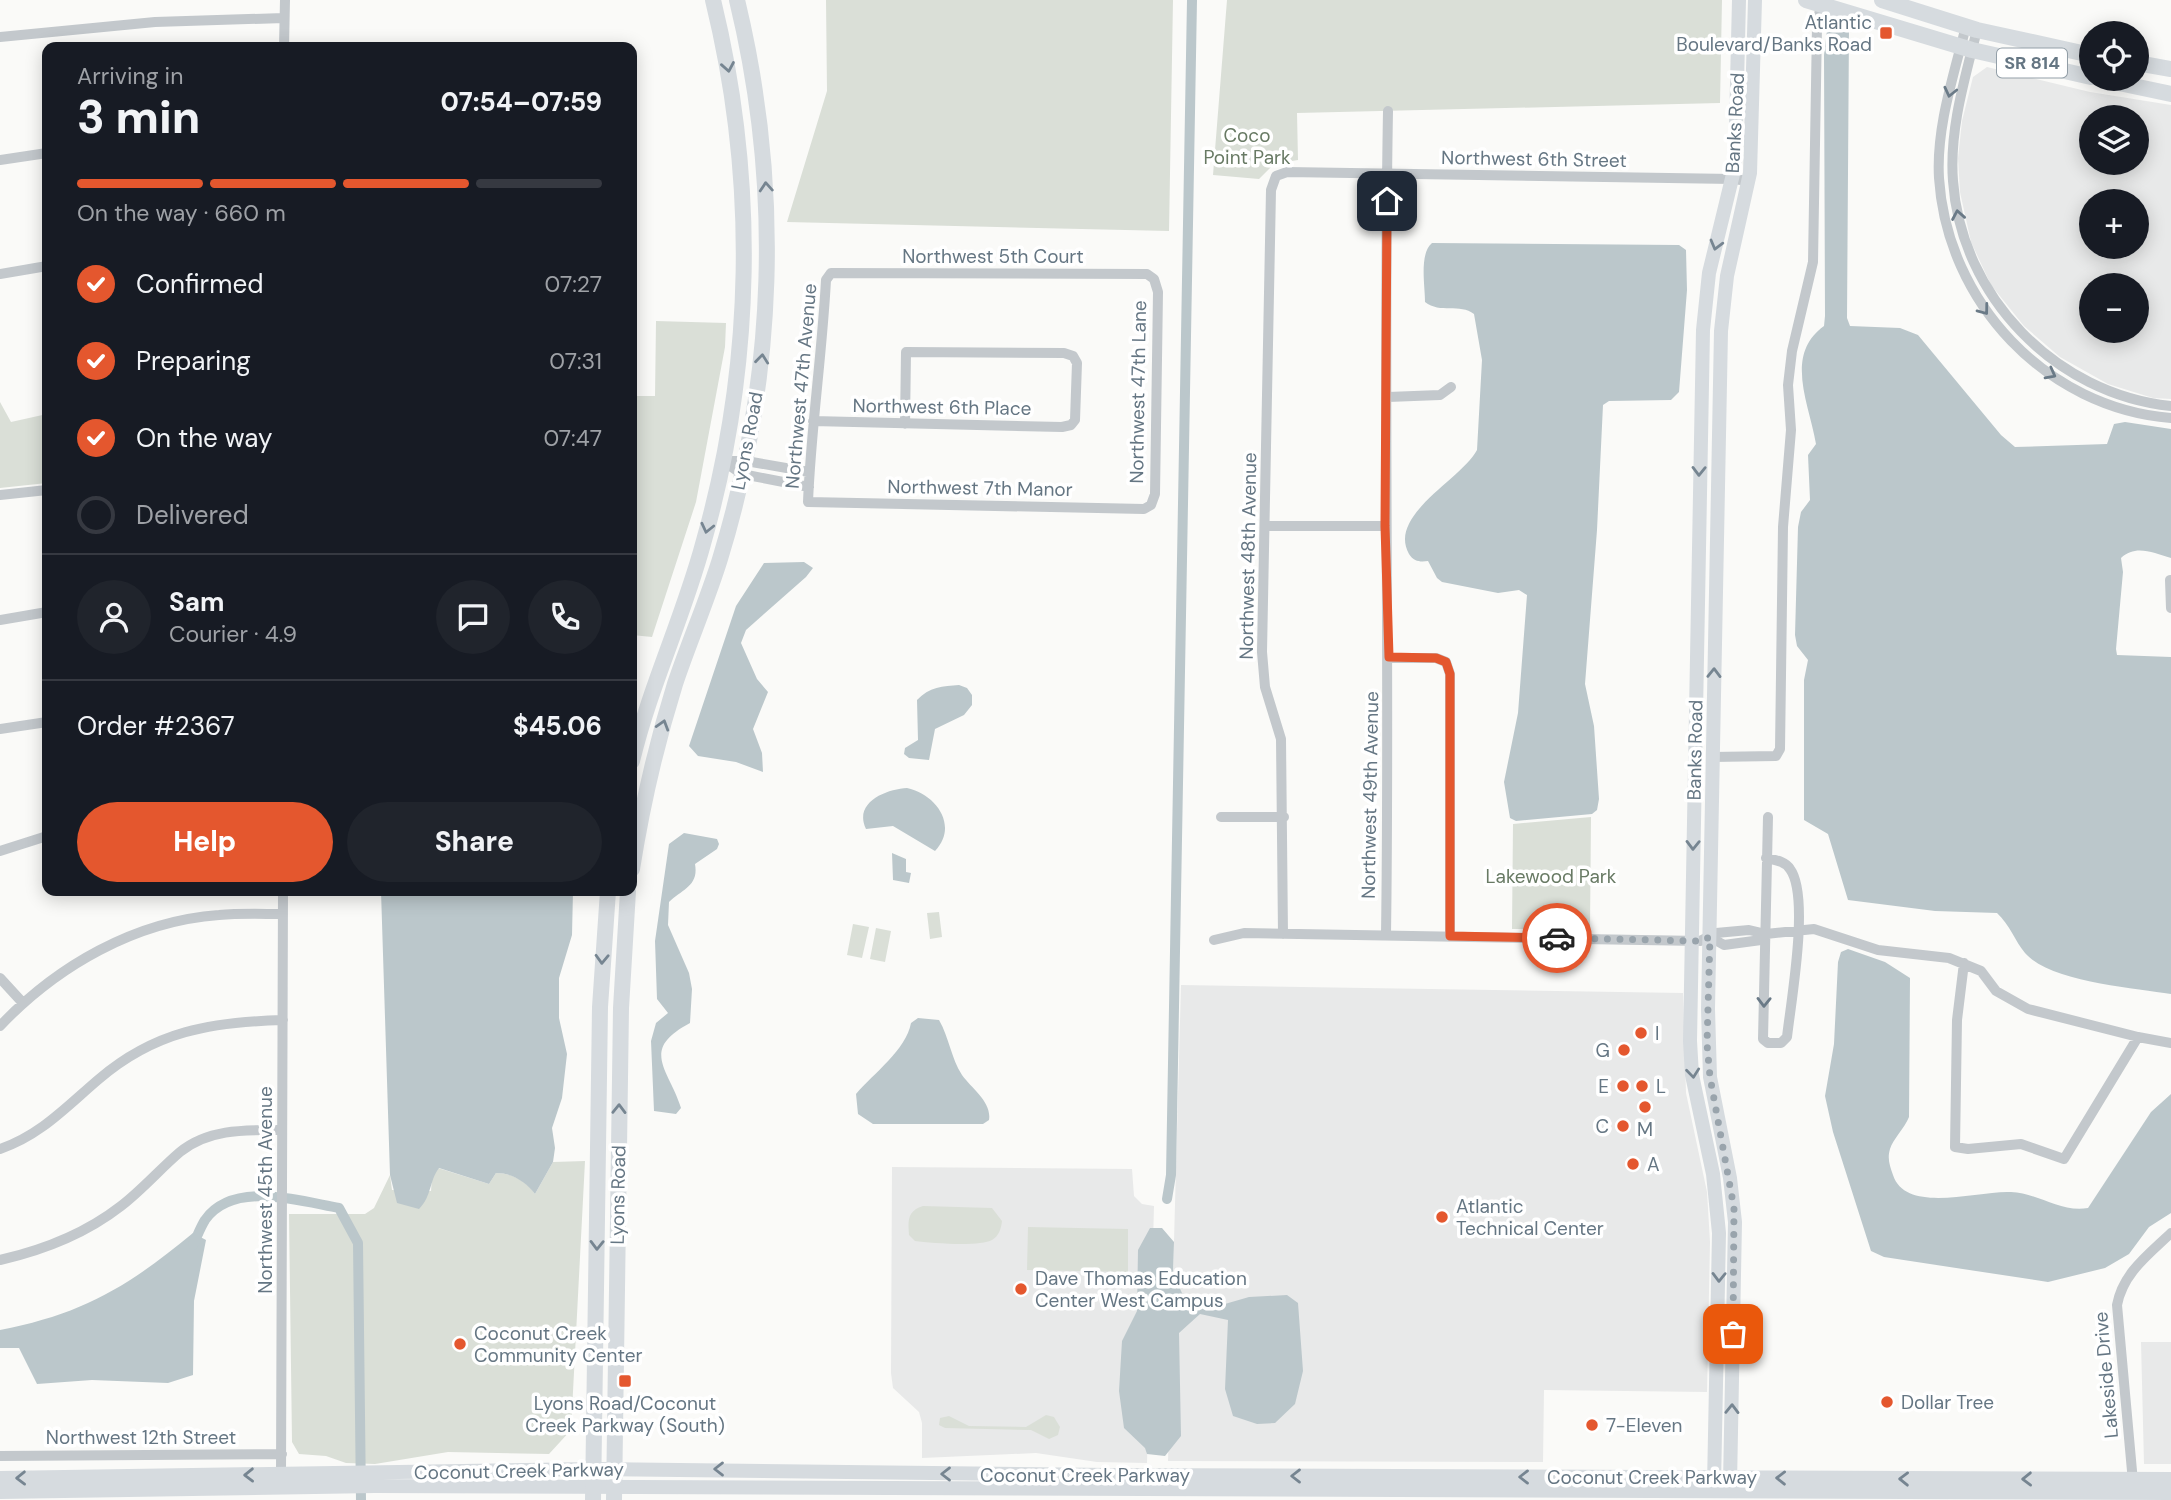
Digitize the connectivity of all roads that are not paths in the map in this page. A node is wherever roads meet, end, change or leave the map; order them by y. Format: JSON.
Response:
{"nodes":[{"id":1,"x":285,"y":0,"type":"edge"},
{"id":2,"x":713,"y":0,"type":"edge"},
{"id":3,"x":737,"y":0,"type":"edge"},
{"id":4,"x":747,"y":0,"type":"edge"},
{"id":5,"x":1739,"y":0,"type":"edge"},
{"id":6,"x":1755,"y":0,"type":"edge"},
{"id":7,"x":1882,"y":0,"type":"edge"},
{"id":8,"x":1814,"y":2,"type":"edge"},
{"id":9,"x":1903,"y":3,"type":"edge"},
{"id":10,"x":1919,"y":5,"type":"edge"},
{"id":11,"x":284,"y":18,"type":"junction"},
{"id":12,"x":1971,"y":28,"type":"junction"},
{"id":13,"x":0,"y":37,"type":"edge"},
{"id":14,"x":284,"y":42,"type":"edge"},
{"id":15,"x":1967,"y":48,"type":"junction"},
{"id":16,"x":2079,"y":52,"type":"edge"},
{"id":17,"x":2149,"y":65,"type":"edge"},
{"id":18,"x":2171,"y":69,"type":"edge"},
{"id":19,"x":2079,"y":74,"type":"edge"},
{"id":20,"x":2149,"y":89,"type":"edge"},
{"id":21,"x":2171,"y":94,"type":"edge"},
{"id":22,"x":758,"y":102,"type":"junction"},
{"id":23,"x":1388,"y":111,"type":"dead end"},
{"id":24,"x":42,"y":154,"type":"edge"},
{"id":25,"x":0,"y":160,"type":"edge"},
{"id":26,"x":1387,"y":173,"type":"junction"},
{"id":27,"x":1276,"y":176,"type":"joint"},
{"id":28,"x":1733,"y":178,"type":"junction"},
{"id":29,"x":1749,"y":181,"type":"junction"},
{"id":30,"x":42,"y":267,"type":"edge"},
{"id":31,"x":0,"y":274,"type":"edge"},
{"id":32,"x":831,"y":274,"type":"joint"},
{"id":33,"x":1154,"y":279,"type":"joint"},
{"id":34,"x":1707,"y":285,"type":"junction"},
{"id":35,"x":1719,"y":381,"type":"junction"},
{"id":36,"x":1451,"y":387,"type":"dead end"},
{"id":37,"x":1388,"y":397,"type":"junction"},
{"id":38,"x":2171,"y":406,"type":"edge"},
{"id":39,"x":2171,"y":418,"type":"edge"},
{"id":40,"x":813,"y":421,"type":"junction"},
{"id":41,"x":905,"y":424,"type":"junction"},
{"id":42,"x":723,"y":461,"type":"junction"},
{"id":43,"x":744,"y":468,"type":"junction"},
{"id":44,"x":809,"y":472,"type":"junction"},
{"id":45,"x":808,"y":487,"type":"junction"},
{"id":46,"x":42,"y":491,"type":"edge"},
{"id":47,"x":0,"y":495,"type":"edge"},
{"id":48,"x":808,"y":502,"type":"joint"},
{"id":49,"x":1151,"y":505,"type":"joint"},
{"id":50,"x":1265,"y":526,"type":"junction"},
{"id":51,"x":1385,"y":526,"type":"junction"},
{"id":52,"x":2170,"y":580,"type":"edge"},
{"id":53,"x":2171,"y":608,"type":"edge"},
{"id":54,"x":42,"y":613,"type":"edge"},
{"id":55,"x":0,"y":620,"type":"edge"},
{"id":56,"x":1389,"y":657,"type":"junction"},
{"id":57,"x":42,"y":723,"type":"edge"},
{"id":58,"x":0,"y":729,"type":"edge"},
{"id":59,"x":637,"y":743,"type":"edge"},
{"id":60,"x":1712,"y":757,"type":"junction"},
{"id":61,"x":1221,"y":817,"type":"dead end"},
{"id":62,"x":1284,"y":817,"type":"junction"},
{"id":63,"x":1768,"y":817,"type":"dead end"},
{"id":64,"x":42,"y":838,"type":"edge"},
{"id":65,"x":637,"y":844,"type":"edge"},
{"id":66,"x":0,"y":851,"type":"edge"},
{"id":67,"x":1766,"y":858,"type":"junction"},
{"id":68,"x":283,"y":896,"type":"edge"},
{"id":69,"x":608,"y":896,"type":"edge"},
{"id":70,"x":628,"y":896,"type":"edge"},
{"id":71,"x":283,"y":914,"type":"junction"},
{"id":72,"x":1798,"y":930,"type":"junction"},
{"id":73,"x":1283,"y":934,"type":"junction"},
{"id":74,"x":1766,"y":934,"type":"junction"},
{"id":75,"x":1385,"y":935,"type":"junction"},
{"id":76,"x":1450,"y":936,"type":"junction"},
{"id":77,"x":1214,"y":940,"type":"dead end"},
{"id":78,"x":1700,"y":940,"type":"junction"},
{"id":79,"x":1964,"y":963,"type":"junction"},
{"id":80,"x":0,"y":978,"type":"edge"},
{"id":81,"x":22,"y":1002,"type":"junction"},
{"id":82,"x":283,"y":1020,"type":"junction"},
{"id":83,"x":0,"y":1026,"type":"edge"},
{"id":84,"x":2138,"y":1037,"type":"junction"},
{"id":85,"x":2171,"y":1043,"type":"edge"},
{"id":86,"x":282,"y":1130,"type":"junction"},
{"id":87,"x":0,"y":1149,"type":"edge"},
{"id":88,"x":2171,"y":1233,"type":"edge"},
{"id":89,"x":0,"y":1260,"type":"edge"},
{"id":90,"x":282,"y":1454,"type":"junction"},
{"id":91,"x":0,"y":1456,"type":"edge"},
{"id":92,"x":594,"y":1469,"type":"junction"},
{"id":93,"x":614,"y":1469,"type":"junction"},
{"id":94,"x":1715,"y":1477,"type":"junction"},
{"id":95,"x":0,"y":1478,"type":"edge"},
{"id":96,"x":2171,"y":1479,"type":"edge"},
{"id":97,"x":375,"y":1480,"type":"junction"},
{"id":98,"x":281,"y":1482,"type":"junction"},
{"id":99,"x":2133,"y":1486,"type":"junction"},
{"id":100,"x":1730,"y":1490,"type":"edge"},
{"id":101,"x":0,"y":1492,"type":"edge"},
{"id":102,"x":2171,"y":1493,"type":"edge"},
{"id":103,"x":593,"y":1494,"type":"edge"},
{"id":104,"x":614,"y":1494,"type":"edge"},
{"id":105,"x":1714,"y":1496,"type":"edge"}],
"edges":[{"from":1,"to":11,"type":"street"},
{"from":2,"to":42,"type":"main road","name":"Lyons Road","one_way":true},
{"from":3,"to":22,"type":"main road","name":"Lyons Road"},
{"from":4,"to":22,"type":"main road"},
{"from":5,"to":28,"type":"main road","name":"Banks Road"},
{"from":6,"to":29,"type":"main road","name":"Banks Road"},
{"from":7,"to":9,"type":"main road","number":"SR 814"},
{"from":8,"to":15,"type":"main road","number":"SR 814"},
{"from":8,"to":60,"type":"street"},
{"from":9,"to":10,"type":"main road","number":"SR 814"},
{"from":10,"to":12,"type":"main road","number":"SR 814"},
{"from":11,"to":13,"type":"street"},
{"from":11,"to":14,"type":"street"},
{"from":12,"to":15,"type":"street"},
{"from":12,"to":16,"type":"main road","number":"SR 814"},
{"from":15,"to":19,"type":"main road","number":"SR 814"},
{"from":38,"to":15,"type":"street","one_way":true},
{"from":15,"to":39,"type":"street","one_way":true},
{"from":17,"to":18,"type":"main road"},
{"from":20,"to":21,"type":"main road"},
{"from":43,"to":22,"type":"main road","name":"Lyons Road","one_way":true},
{"from":23,"to":26,"type":"street","name":"Northwest 49th Avenue"},
{"from":24,"to":25,"type":"street"},
{"from":26,"to":27,"type":"street","name":"Northwest 6th Street"},
{"from":26,"to":28,"type":"street","name":"Northwest 6th Street"},
{"from":26,"to":37,"type":"street","name":"Northwest 49th Avenue"},
{"from":27,"to":50,"type":"street","name":"Northwest 48th Avenue"},
{"from":28,"to":29,"type":"street","name":"Northwest 6th Street"},
{"from":28,"to":34,"type":"main road","name":"Banks Road","one_way":true},
{"from":29,"to":35,"type":"main road","name":"Banks Road"},
{"from":30,"to":31,"type":"street"},
{"from":32,"to":33,"type":"street","name":"Northwest 5th Court"},
{"from":32,"to":40,"type":"street","name":"Northwest 47th Avenue"},
{"from":33,"to":49,"type":"street","name":"Northwest 47th Lane"},
{"from":34,"to":35,"type":"main road"},
{"from":34,"to":78,"type":"main road","name":"Banks Road","one_way":true},
{"from":60,"to":35,"type":"main road","name":"Banks Road","one_way":true},
{"from":36,"to":37,"type":"street"},
{"from":37,"to":51,"type":"street","name":"Northwest 49th Avenue"},
{"from":40,"to":41,"type":"street","name":"Northwest 6th Place"},
{"from":40,"to":44,"type":"street","name":"Northwest 47th Avenue"},
{"from":41,"to":41,"type":"street","name":"Northwest 6th Place"},
{"from":42,"to":43,"type":"street"},
{"from":42,"to":59,"type":"main road","name":"Lyons Road","one_way":true},
{"from":43,"to":44,"type":"street"},
{"from":43,"to":45,"type":"street"},
{"from":65,"to":43,"type":"main road","name":"Lyons Road","one_way":true},
{"from":44,"to":45,"type":"street","name":"Northwest 47th Avenue"},
{"from":45,"to":48,"type":"street","name":"Northwest 47th Avenue"},
{"from":46,"to":47,"type":"street"},
{"from":48,"to":49,"type":"street","name":"Northwest 7th Manor"},
{"from":50,"to":51,"type":"street"},
{"from":50,"to":62,"type":"street","name":"Northwest 48th Avenue"},
{"from":51,"to":56,"type":"street","name":"Northwest 49th Avenue"},
{"from":52,"to":53,"type":"street"},
{"from":54,"to":55,"type":"street"},
{"from":56,"to":75,"type":"street","name":"Northwest 49th Avenue"},
{"from":56,"to":76,"type":"street"},
{"from":57,"to":58,"type":"street"},
{"from":60,"to":78,"type":"main road","name":"Banks Road"},
{"from":61,"to":62,"type":"street"},
{"from":62,"to":73,"type":"street","name":"Northwest 48th Avenue"},
{"from":63,"to":67,"type":"street"},
{"from":64,"to":66,"type":"street"},
{"from":67,"to":72,"type":"street"},
{"from":67,"to":74,"type":"street"},
{"from":68,"to":71,"type":"street","name":"Northwest 45th Avenue"},
{"from":69,"to":92,"type":"main road","name":"Lyons Road","one_way":true},
{"from":93,"to":70,"type":"main road","name":"Lyons Road","one_way":true},
{"from":71,"to":81,"type":"street"},
{"from":71,"to":82,"type":"street","name":"Northwest 45th Avenue"},
{"from":72,"to":74,"type":"street"},
{"from":74,"to":72,"type":"street","one_way":true},
{"from":72,"to":79,"type":"street"},
{"from":73,"to":75,"type":"street"},
{"from":73,"to":77,"type":"street"},
{"from":74,"to":78,"type":"street"},
{"from":75,"to":76,"type":"street"},
{"from":76,"to":78,"type":"street"},
{"from":78,"to":94,"type":"main road","name":"Banks Road","one_way":true},
{"from":100,"to":78,"type":"main road","name":"Banks Road","one_way":true},
{"from":79,"to":84,"type":"street"},
{"from":79,"to":84,"type":"street"},
{"from":80,"to":81,"type":"street"},
{"from":81,"to":83,"type":"street"},
{"from":82,"to":86,"type":"street","name":"Northwest 45th Avenue"},
{"from":82,"to":87,"type":"street"},
{"from":84,"to":85,"type":"street"},
{"from":86,"to":89,"type":"street"},
{"from":86,"to":90,"type":"street","name":"Northwest 45th Avenue"},
{"from":88,"to":99,"type":"street","name":"Lakeside Drive"},
{"from":90,"to":91,"type":"street","name":"Northwest 12th Street"},
{"from":90,"to":98,"type":"street","name":"Northwest 45th Avenue"},
{"from":92,"to":93,"type":"main road","name":"Coconut Creek Parkway"},
{"from":92,"to":97,"type":"main road","name":"Coconut Creek Parkway"},
{"from":92,"to":103,"type":"main road","name":"Lyons Road"},
{"from":94,"to":93,"type":"main road","name":"Coconut Creek Parkway","one_way":true},
{"from":93,"to":104,"type":"main road","name":"Lyons Road"},
{"from":94,"to":100,"type":"main road","name":"Coconut Creek Parkway"},
{"from":94,"to":105,"type":"main road","name":"Banks Road"},
{"from":98,"to":95,"type":"main road","name":"Coconut Creek Parkway","one_way":true},
{"from":96,"to":99,"type":"main road","name":"Coconut Creek Parkway"},
{"from":97,"to":98,"type":"main road","name":"Coconut Creek Parkway"},
{"from":97,"to":103,"type":"main road","name":"Coconut Creek Parkway"},
{"from":98,"to":101,"type":"main road","name":"Coconut Creek Parkway"},
{"from":99,"to":100,"type":"main road","name":"Coconut Creek Parkway"},
{"from":99,"to":102,"type":"main road","name":"Coconut Creek Parkway"},
{"from":100,"to":105,"type":"main road","name":"Coconut Creek Parkway"},
{"from":103,"to":104,"type":"main road","name":"Coconut Creek Parkway"},
{"from":104,"to":105,"type":"main road","name":"Coconut Creek Parkway"}]}
